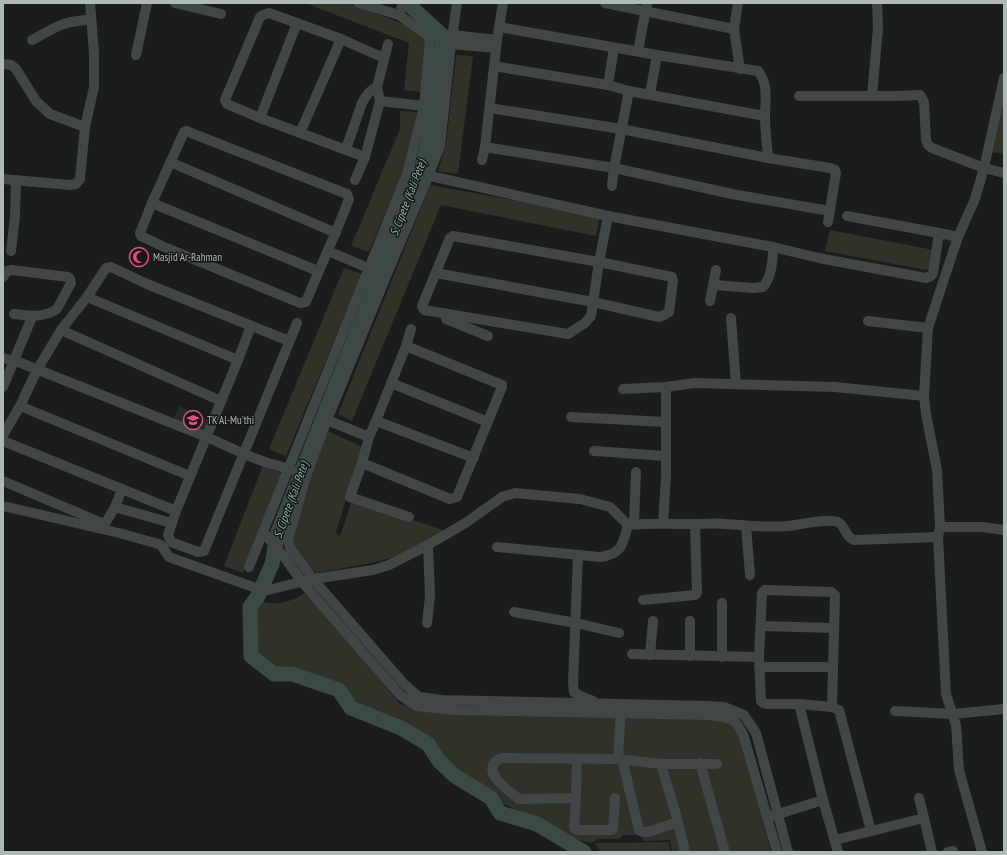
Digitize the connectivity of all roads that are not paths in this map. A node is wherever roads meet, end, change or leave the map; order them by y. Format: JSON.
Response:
{"nodes":[{"id":1,"x":90,"y":3,"type":"edge"},
{"id":2,"x":147,"y":3,"type":"edge"},
{"id":3,"x":175,"y":3,"type":"edge"},
{"id":4,"x":359,"y":3,"type":"edge"},
{"id":5,"x":403,"y":3,"type":"edge"},
{"id":6,"x":457,"y":3,"type":"edge"},
{"id":7,"x":503,"y":3,"type":"edge"},
{"id":8,"x":605,"y":3,"type":"edge"},
{"id":9,"x":738,"y":3,"type":"edge"},
{"id":10,"x":877,"y":3,"type":"edge"},
{"id":11,"x":647,"y":7,"type":"edge"},
{"id":12,"x":221,"y":14,"type":"dead end"},
{"id":13,"x":399,"y":15,"type":"junction"},
{"id":14,"x":91,"y":20,"type":"junction"},
{"id":15,"x":297,"y":23,"type":"junction"},
{"id":16,"x":499,"y":27,"type":"junction"},
{"id":17,"x":734,"y":29,"type":"junction"},
{"id":18,"x":341,"y":39,"type":"junction"},
{"id":19,"x":452,"y":39,"type":"junction"},
{"id":20,"x":32,"y":40,"type":"dead end"},
{"id":21,"x":388,"y":44,"type":"dead end"},
{"id":22,"x":496,"y":44,"type":"junction"},
{"id":23,"x":614,"y":48,"type":"junction"},
{"id":24,"x":638,"y":52,"type":"junction"},
{"id":25,"x":136,"y":55,"type":"dead end"},
{"id":26,"x":657,"y":55,"type":"junction"},
{"id":27,"x":384,"y":58,"type":"junction"},
{"id":28,"x":3,"y":64,"type":"edge"},
{"id":29,"x":494,"y":66,"type":"junction"},
{"id":30,"x":740,"y":69,"type":"junction"},
{"id":31,"x":1004,"y":78,"type":"edge"},
{"id":32,"x":608,"y":85,"type":"junction"},
{"id":33,"x":377,"y":87,"type":"junction"},
{"id":34,"x":629,"y":91,"type":"junction"},
{"id":35,"x":650,"y":94,"type":"junction"},
{"id":36,"x":799,"y":96,"type":"dead end"},
{"id":37,"x":872,"y":96,"type":"junction"},
{"id":38,"x":380,"y":101,"type":"junction"},
{"id":39,"x":424,"y":106,"type":"junction"},
{"id":40,"x":490,"y":108,"type":"junction"},
{"id":41,"x":765,"y":116,"type":"junction"},
{"id":42,"x":260,"y":118,"type":"junction"},
{"id":43,"x":85,"y":127,"type":"junction"},
{"id":44,"x":621,"y":129,"type":"junction"},
{"id":45,"x":300,"y":133,"type":"junction"},
{"id":46,"x":485,"y":146,"type":"junction"},
{"id":47,"x":346,"y":149,"type":"junction"},
{"id":48,"x":365,"y":157,"type":"junction"},
{"id":49,"x":768,"y":158,"type":"junction"},
{"id":50,"x":482,"y":160,"type":"dead end"},
{"id":51,"x":170,"y":162,"type":"junction"},
{"id":52,"x":614,"y":168,"type":"junction"},
{"id":53,"x":984,"y":168,"type":"junction"},
{"id":54,"x":409,"y":172,"type":"junction"},
{"id":55,"x":1004,"y":174,"type":"edge"},
{"id":56,"x":426,"y":176,"type":"junction"},
{"id":57,"x":3,"y":179,"type":"edge"},
{"id":58,"x":16,"y":180,"type":"junction"},
{"id":59,"x":355,"y":180,"type":"dead end"},
{"id":60,"x":612,"y":186,"type":"dead end"},
{"id":61,"x":152,"y":203,"type":"junction"},
{"id":62,"x":830,"y":211,"type":"junction"},
{"id":63,"x":608,"y":216,"type":"junction"},
{"id":64,"x":847,"y":216,"type":"dead end"},
{"id":65,"x":828,"y":222,"type":"dead end"},
{"id":66,"x":336,"y":233,"type":"junction"},
{"id":67,"x":939,"y":233,"type":"junction"},
{"id":68,"x":958,"y":237,"type":"junction"},
{"id":69,"x":773,"y":247,"type":"junction"},
{"id":70,"x":10,"y":251,"type":"dead end"},
{"id":71,"x":328,"y":251,"type":"junction"},
{"id":72,"x":599,"y":262,"type":"junction"},
{"id":73,"x":368,"y":268,"type":"junction"},
{"id":74,"x":716,"y":270,"type":"dead end"},
{"id":75,"x":318,"y":271,"type":"junction"},
{"id":76,"x":436,"y":274,"type":"junction"},
{"id":77,"x":3,"y":277,"type":"edge"},
{"id":78,"x":714,"y":285,"type":"junction"},
{"id":79,"x":87,"y":297,"type":"junction"},
{"id":80,"x":710,"y":301,"type":"dead end"},
{"id":81,"x":592,"y":302,"type":"junction"},
{"id":82,"x":430,"y":312,"type":"junction"},
{"id":83,"x":14,"y":314,"type":"dead end"},
{"id":84,"x":32,"y":316,"type":"junction"},
{"id":85,"x":731,"y":318,"type":"dead end"},
{"id":86,"x":868,"y":321,"type":"dead end"},
{"id":87,"x":297,"y":323,"type":"dead end"},
{"id":88,"x":251,"y":326,"type":"junction"},
{"id":89,"x":928,"y":328,"type":"junction"},
{"id":90,"x":411,"y":329,"type":"dead end"},
{"id":91,"x":61,"y":330,"type":"junction"},
{"id":92,"x":488,"y":336,"type":"dead end"},
{"id":93,"x":289,"y":341,"type":"junction"},
{"id":94,"x":406,"y":346,"type":"junction"},
{"id":95,"x":3,"y":358,"type":"edge"},
{"id":96,"x":238,"y":360,"type":"junction"},
{"id":97,"x":17,"y":362,"type":"junction"},
{"id":98,"x":35,"y":369,"type":"junction"},
{"id":99,"x":391,"y":383,"type":"junction"},
{"id":100,"x":736,"y":384,"type":"junction"},
{"id":101,"x":3,"y":387,"type":"edge"},
{"id":102,"x":666,"y":387,"type":"junction"},
{"id":103,"x":623,"y":389,"type":"dead end"},
{"id":104,"x":924,"y":396,"type":"junction"},
{"id":105,"x":221,"y":401,"type":"junction"},
{"id":106,"x":20,"y":406,"type":"junction"},
{"id":107,"x":571,"y":417,"type":"dead end"},
{"id":108,"x":327,"y":420,"type":"junction"},
{"id":109,"x":376,"y":422,"type":"junction"},
{"id":110,"x":488,"y":422,"type":"junction"},
{"id":111,"x":666,"y":422,"type":"junction"},
{"id":112,"x":3,"y":435,"type":"edge"},
{"id":113,"x":207,"y":437,"type":"junction"},
{"id":114,"x":369,"y":437,"type":"junction"},
{"id":115,"x":3,"y":441,"type":"edge"},
{"id":116,"x":594,"y":451,"type":"dead end"},
{"id":117,"x":244,"y":454,"type":"junction"},
{"id":118,"x":666,"y":456,"type":"junction"},
{"id":119,"x":474,"y":458,"type":"junction"},
{"id":120,"x":362,"y":463,"type":"junction"},
{"id":121,"x":297,"y":472,"type":"junction"},
{"id":122,"x":636,"y":472,"type":"dead end"},
{"id":123,"x":190,"y":476,"type":"junction"},
{"id":124,"x":3,"y":481,"type":"edge"},
{"id":125,"x":122,"y":488,"type":"junction"},
{"id":126,"x":3,"y":506,"type":"edge"},
{"id":127,"x":114,"y":507,"type":"junction"},
{"id":128,"x":176,"y":511,"type":"junction"},
{"id":129,"x":409,"y":518,"type":"dead end"},
{"id":130,"x":171,"y":523,"type":"junction"},
{"id":131,"x":663,"y":523,"type":"junction"},
{"id":132,"x":631,"y":524,"type":"junction"},
{"id":133,"x":695,"y":524,"type":"junction"},
{"id":134,"x":746,"y":526,"type":"junction"},
{"id":135,"x":1004,"y":530,"type":"edge"},
{"id":136,"x":262,"y":532,"type":"junction"},
{"id":137,"x":939,"y":532,"type":"junction"},
{"id":138,"x":428,"y":546,"type":"junction"},
{"id":139,"x":497,"y":547,"type":"dead end"},
{"id":140,"x":578,"y":555,"type":"junction"},
{"id":141,"x":249,"y":567,"type":"dead end"},
{"id":142,"x":750,"y":575,"type":"dead end"},
{"id":143,"x":313,"y":579,"type":"junction"},
{"id":144,"x":302,"y":582,"type":"junction"},
{"id":145,"x":643,"y":600,"type":"dead end"},
{"id":146,"x":722,"y":603,"type":"dead end"},
{"id":147,"x":514,"y":612,"type":"dead end"},
{"id":148,"x":653,"y":621,"type":"dead end"},
{"id":149,"x":690,"y":621,"type":"dead end"},
{"id":150,"x":427,"y":623,"type":"dead end"},
{"id":151,"x":576,"y":623,"type":"junction"},
{"id":152,"x":761,"y":626,"type":"junction"},
{"id":153,"x":833,"y":628,"type":"junction"},
{"id":154,"x":619,"y":634,"type":"dead end"},
{"id":155,"x":632,"y":654,"type":"dead end"},
{"id":156,"x":650,"y":655,"type":"junction"},
{"id":157,"x":690,"y":656,"type":"junction"},
{"id":158,"x":722,"y":657,"type":"junction"},
{"id":159,"x":759,"y":657,"type":"junction"},
{"id":160,"x":759,"y":667,"type":"junction"},
{"id":161,"x":832,"y":667,"type":"junction"},
{"id":162,"x":598,"y":703,"type":"junction"},
{"id":163,"x":799,"y":704,"type":"junction"},
{"id":164,"x":442,"y":705,"type":"junction"},
{"id":165,"x":832,"y":707,"type":"junction"},
{"id":166,"x":620,"y":709,"type":"junction"},
{"id":167,"x":1004,"y":709,"type":"edge"},
{"id":168,"x":895,"y":711,"type":"dead end"},
{"id":169,"x":953,"y":714,"type":"junction"},
{"id":170,"x":620,"y":759,"type":"junction"},
{"id":171,"x":577,"y":760,"type":"junction"},
{"id":172,"x":700,"y":763,"type":"junction"},
{"id":173,"x":661,"y":764,"type":"junction"},
{"id":174,"x":717,"y":764,"type":"dead end"},
{"id":175,"x":576,"y":798,"type":"junction"},
{"id":176,"x":615,"y":798,"type":"dead end"},
{"id":177,"x":918,"y":798,"type":"dead end"},
{"id":178,"x":823,"y":800,"type":"junction"},
{"id":179,"x":778,"y":814,"type":"junction"},
{"id":180,"x":768,"y":817,"type":"junction"},
{"id":181,"x":924,"y":818,"type":"junction"},
{"id":182,"x":678,"y":822,"type":"junction"},
{"id":183,"x":871,"y":831,"type":"junction"},
{"id":184,"x":835,"y":840,"type":"junction"},
{"id":185,"x":685,"y":852,"type":"edge"},
{"id":186,"x":725,"y":852,"type":"edge"},
{"id":187,"x":777,"y":852,"type":"edge"},
{"id":188,"x":788,"y":852,"type":"edge"},
{"id":189,"x":838,"y":852,"type":"edge"},
{"id":190,"x":932,"y":852,"type":"edge"},
{"id":191,"x":982,"y":852,"type":"edge"}],
"edges":[{"from":1,"to":14,"type":"street"},
{"from":2,"to":25,"type":"street"},
{"from":3,"to":12,"type":"street"},
{"from":4,"to":13,"type":"street"},
{"from":5,"to":13,"type":"street"},
{"from":6,"to":19,"type":"street"},
{"from":7,"to":16,"type":"street"},
{"from":8,"to":11,"type":"street"},
{"from":9,"to":17,"type":"street"},
{"from":10,"to":37,"type":"street"},
{"from":11,"to":17,"type":"street"},
{"from":11,"to":24,"type":"street"},
{"from":13,"to":39,"type":"street"},
{"from":14,"to":20,"type":"street"},
{"from":14,"to":43,"type":"street"},
{"from":15,"to":18,"type":"street"},
{"from":15,"to":42,"type":"street"},
{"from":15,"to":42,"type":"street"},
{"from":16,"to":22,"type":"street"},
{"from":16,"to":23,"type":"street"},
{"from":17,"to":30,"type":"street"},
{"from":18,"to":27,"type":"street"},
{"from":18,"to":45,"type":"street"},
{"from":19,"to":22,"type":"street"},
{"from":19,"to":56,"type":"street"},
{"from":21,"to":27,"type":"street"},
{"from":22,"to":29,"type":"street"},
{"from":23,"to":24,"type":"street"},
{"from":23,"to":32,"type":"street"},
{"from":24,"to":26,"type":"street"},
{"from":26,"to":30,"type":"street"},
{"from":26,"to":35,"type":"street"},
{"from":27,"to":33,"type":"street"},
{"from":28,"to":43,"type":"street"},
{"from":29,"to":32,"type":"street"},
{"from":29,"to":40,"type":"street"},
{"from":30,"to":41,"type":"street"},
{"from":31,"to":53,"type":"street"},
{"from":32,"to":34,"type":"street"},
{"from":33,"to":38,"type":"street"},
{"from":33,"to":47,"type":"street"},
{"from":34,"to":35,"type":"street"},
{"from":34,"to":44,"type":"street"},
{"from":35,"to":41,"type":"street"},
{"from":36,"to":37,"type":"street"},
{"from":37,"to":53,"type":"street"},
{"from":38,"to":39,"type":"street"},
{"from":38,"to":48,"type":"street"},
{"from":39,"to":54,"type":"street"},
{"from":40,"to":44,"type":"street"},
{"from":40,"to":46,"type":"street"},
{"from":41,"to":49,"type":"street"},
{"from":42,"to":45,"type":"street"},
{"from":43,"to":58,"type":"street"},
{"from":44,"to":49,"type":"street"},
{"from":44,"to":52,"type":"street"},
{"from":45,"to":47,"type":"street"},
{"from":46,"to":50,"type":"street"},
{"from":46,"to":52,"type":"street"},
{"from":47,"to":48,"type":"street"},
{"from":48,"to":59,"type":"street"},
{"from":49,"to":62,"type":"street"},
{"from":51,"to":61,"type":"street"},
{"from":51,"to":66,"type":"street"},
{"from":51,"to":66,"type":"street"},
{"from":52,"to":60,"type":"street"},
{"from":52,"to":62,"type":"street"},
{"from":53,"to":55,"type":"street"},
{"from":53,"to":68,"type":"street"},
{"from":54,"to":56,"type":"street"},
{"from":54,"to":73,"type":"street"},
{"from":56,"to":63,"type":"street"},
{"from":56,"to":108,"type":"street"},
{"from":57,"to":58,"type":"street"},
{"from":58,"to":70,"type":"street"},
{"from":61,"to":75,"type":"street"},
{"from":61,"to":75,"type":"street"},
{"from":62,"to":65,"type":"street"},
{"from":63,"to":69,"type":"street"},
{"from":63,"to":72,"type":"street"},
{"from":64,"to":67,"type":"street"},
{"from":66,"to":71,"type":"street"},
{"from":67,"to":68,"type":"street"},
{"from":67,"to":69,"type":"street"},
{"from":68,"to":89,"type":"street"},
{"from":69,"to":78,"type":"street"},
{"from":71,"to":73,"type":"street"},
{"from":71,"to":75,"type":"street"},
{"from":72,"to":76,"type":"street"},
{"from":72,"to":81,"type":"street"},
{"from":72,"to":81,"type":"street"},
{"from":73,"to":121,"type":"street"},
{"from":74,"to":78,"type":"street"},
{"from":76,"to":81,"type":"street"},
{"from":76,"to":82,"type":"street"},
{"from":77,"to":84,"type":"street"},
{"from":78,"to":80,"type":"street"},
{"from":79,"to":88,"type":"street"},
{"from":79,"to":91,"type":"street"},
{"from":79,"to":96,"type":"street"},
{"from":81,"to":82,"type":"street"},
{"from":82,"to":92,"type":"street"},
{"from":83,"to":84,"type":"street"},
{"from":84,"to":97,"type":"street"},
{"from":85,"to":100,"type":"street"},
{"from":86,"to":89,"type":"street"},
{"from":87,"to":93,"type":"street"},
{"from":88,"to":93,"type":"street"},
{"from":88,"to":96,"type":"street"},
{"from":89,"to":104,"type":"street"},
{"from":90,"to":94,"type":"street"},
{"from":91,"to":98,"type":"street"},
{"from":91,"to":105,"type":"street"},
{"from":93,"to":117,"type":"street"},
{"from":94,"to":99,"type":"street"},
{"from":94,"to":110,"type":"street"},
{"from":95,"to":97,"type":"street"},
{"from":96,"to":105,"type":"street"},
{"from":97,"to":98,"type":"street"},
{"from":97,"to":101,"type":"street"},
{"from":98,"to":106,"type":"street"},
{"from":98,"to":113,"type":"street"},
{"from":99,"to":109,"type":"street"},
{"from":99,"to":110,"type":"street"},
{"from":100,"to":102,"type":"street"},
{"from":100,"to":104,"type":"street"},
{"from":102,"to":103,"type":"street"},
{"from":102,"to":111,"type":"street"},
{"from":104,"to":137,"type":"street"},
{"from":105,"to":113,"type":"street"},
{"from":106,"to":112,"type":"street"},
{"from":106,"to":123,"type":"street"},
{"from":107,"to":111,"type":"street"},
{"from":108,"to":114,"type":"street"},
{"from":108,"to":121,"type":"street"},
{"from":109,"to":114,"type":"street"},
{"from":109,"to":119,"type":"street"},
{"from":110,"to":119,"type":"street"},
{"from":111,"to":118,"type":"street"},
{"from":113,"to":117,"type":"street"},
{"from":113,"to":123,"type":"street"},
{"from":114,"to":120,"type":"street"},
{"from":115,"to":125,"type":"street"},
{"from":116,"to":118,"type":"street"},
{"from":117,"to":121,"type":"street"},
{"from":117,"to":130,"type":"street"},
{"from":118,"to":131,"type":"street"},
{"from":119,"to":120,"type":"street"},
{"from":120,"to":129,"type":"street"},
{"from":121,"to":136,"type":"street"},
{"from":121,"to":143,"type":"street"},
{"from":122,"to":132,"type":"street"},
{"from":123,"to":128,"type":"street"},
{"from":124,"to":127,"type":"street"},
{"from":125,"to":127,"type":"street"},
{"from":125,"to":128,"type":"street"},
{"from":126,"to":144,"type":"street"},
{"from":127,"to":130,"type":"street"},
{"from":128,"to":130,"type":"street"},
{"from":131,"to":132,"type":"street"},
{"from":131,"to":133,"type":"street"},
{"from":132,"to":138,"type":"street"},
{"from":132,"to":140,"type":"street"},
{"from":133,"to":134,"type":"street"},
{"from":133,"to":145,"type":"street"},
{"from":134,"to":137,"type":"street"},
{"from":134,"to":142,"type":"street"},
{"from":135,"to":137,"type":"street"},
{"from":136,"to":141,"type":"street"},
{"from":136,"to":144,"type":"street"},
{"from":137,"to":169,"type":"street"},
{"from":138,"to":143,"type":"street"},
{"from":138,"to":150,"type":"street"},
{"from":139,"to":140,"type":"street"},
{"from":140,"to":151,"type":"street"},
{"from":143,"to":144,"type":"street"},
{"from":143,"to":164,"type":"street"},
{"from":144,"to":164,"type":"street"},
{"from":146,"to":158,"type":"street"},
{"from":147,"to":151,"type":"street"},
{"from":148,"to":156,"type":"street"},
{"from":149,"to":157,"type":"street"},
{"from":151,"to":154,"type":"street"},
{"from":151,"to":162,"type":"street"},
{"from":152,"to":153,"type":"street"},
{"from":152,"to":153,"type":"street"},
{"from":152,"to":159,"type":"street"},
{"from":153,"to":161,"type":"street"},
{"from":155,"to":156,"type":"street"},
{"from":156,"to":157,"type":"street"},
{"from":157,"to":158,"type":"street"},
{"from":158,"to":159,"type":"street"},
{"from":159,"to":160,"type":"street"},
{"from":160,"to":161,"type":"street"},
{"from":160,"to":163,"type":"street"},
{"from":161,"to":165,"type":"street"},
{"from":162,"to":164,"type":"street"},
{"from":162,"to":166,"type":"street"},
{"from":163,"to":165,"type":"street"},
{"from":163,"to":178,"type":"street"},
{"from":164,"to":166,"type":"street"},
{"from":165,"to":183,"type":"street"},
{"from":166,"to":170,"type":"street"},
{"from":166,"to":179,"type":"street"},
{"from":166,"to":180,"type":"street"},
{"from":167,"to":169,"type":"street"},
{"from":168,"to":169,"type":"street"},
{"from":169,"to":191,"type":"street"},
{"from":170,"to":171,"type":"street"},
{"from":170,"to":173,"type":"street"},
{"from":170,"to":182,"type":"street"},
{"from":171,"to":175,"type":"street"},
{"from":171,"to":175,"type":"street"},
{"from":172,"to":173,"type":"street"},
{"from":172,"to":174,"type":"street"},
{"from":172,"to":186,"type":"street"},
{"from":173,"to":182,"type":"street"},
{"from":175,"to":176,"type":"street"},
{"from":177,"to":181,"type":"street"},
{"from":178,"to":179,"type":"street"},
{"from":178,"to":184,"type":"street"},
{"from":179,"to":180,"type":"street"},
{"from":179,"to":188,"type":"street"},
{"from":180,"to":187,"type":"street"},
{"from":181,"to":183,"type":"street"},
{"from":181,"to":190,"type":"street"},
{"from":182,"to":185,"type":"street"},
{"from":183,"to":184,"type":"street"},
{"from":184,"to":189,"type":"street"}]}
